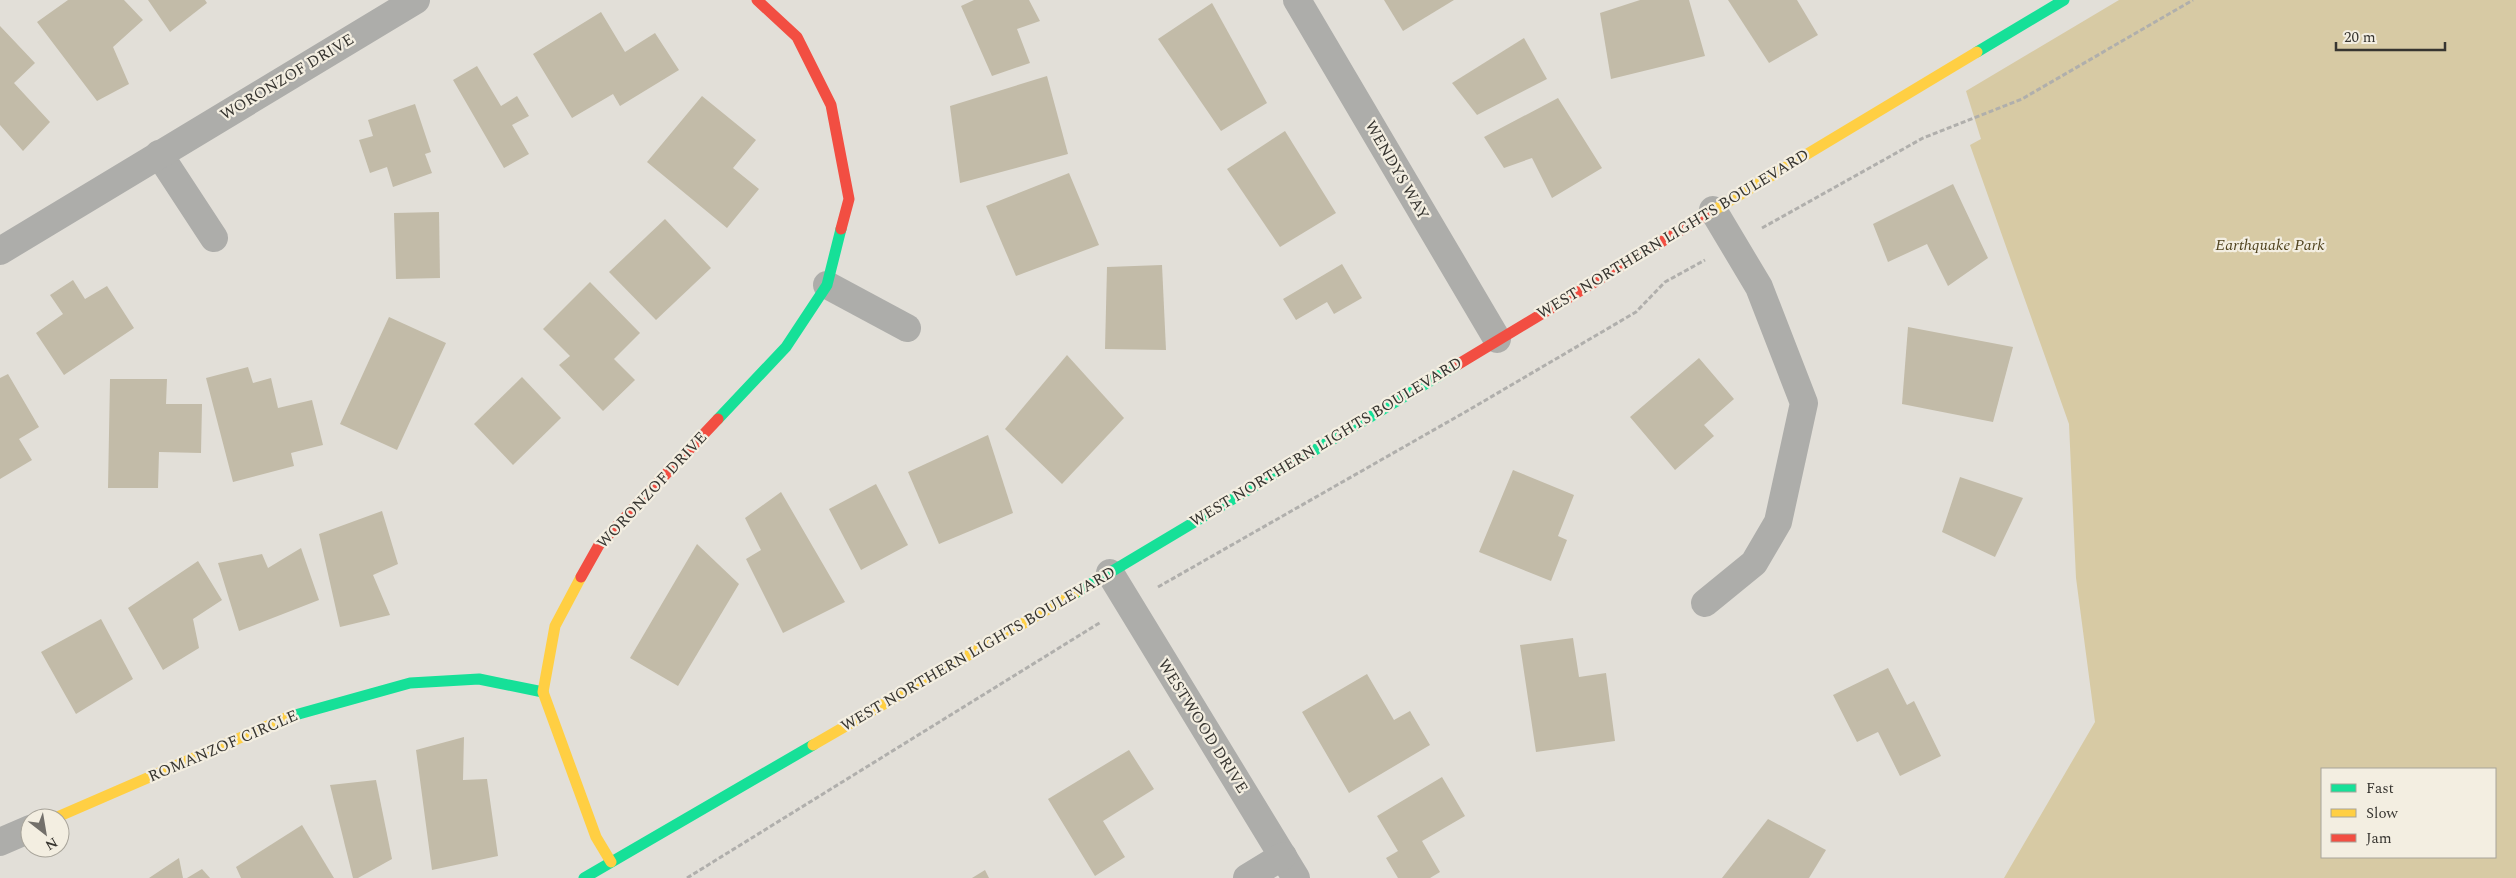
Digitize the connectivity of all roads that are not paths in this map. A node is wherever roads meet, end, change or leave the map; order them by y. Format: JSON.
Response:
{"nodes":[{"id":1,"x":416,"y":0,"type":"edge"},
{"id":2,"x":757,"y":0,"type":"edge"},
{"id":3,"x":1297,"y":0,"type":"edge"},
{"id":4,"x":2064,"y":0,"type":"edge"},
{"id":5,"x":159,"y":154,"type":"junction"},
{"id":6,"x":1713,"y":210,"type":"junction"},
{"id":7,"x":214,"y":238,"type":"dead end"},
{"id":8,"x":0,"y":251,"type":"edge"},
{"id":9,"x":826,"y":285,"type":"junction"},
{"id":10,"x":907,"y":328,"type":"dead end"},
{"id":11,"x":1497,"y":339,"type":"junction"},
{"id":12,"x":1110,"y":573,"type":"junction"},
{"id":13,"x":1705,"y":603,"type":"dead end"},
{"id":14,"x":544,"y":692,"type":"junction"},
{"id":15,"x":70,"y":811,"type":"edge"},
{"id":16,"x":20,"y":833,"type":"edge"},
{"id":17,"x":0,"y":842,"type":"edge"},
{"id":18,"x":612,"y":862,"type":"junction"},
{"id":19,"x":1290,"y":867,"type":"edge"},
{"id":20,"x":584,"y":878,"type":"edge"},
{"id":21,"x":1246,"y":878,"type":"edge"}],
"edges":[{"from":1,"to":5,"type":"street","name":"WORONZOF DRIVE"},
{"from":2,"to":9,"type":"street","name":"WORONZOF DRIVE"},
{"from":3,"to":11,"type":"street","name":"WENDYS WAY"},
{"from":4,"to":6,"type":"street","name":"WEST NORTHERN LIGHTS BOULEVARD"},
{"from":5,"to":7,"type":"street"},
{"from":5,"to":8,"type":"street","name":"WORONZOF DRIVE"},
{"from":6,"to":11,"type":"street","name":"WEST NORTHERN LIGHTS BOULEVARD"},
{"from":6,"to":13,"type":"street"},
{"from":9,"to":10,"type":"street"},
{"from":9,"to":14,"type":"street","name":"WORONZOF DRIVE"},
{"from":11,"to":12,"type":"street","name":"WEST NORTHERN LIGHTS BOULEVARD"},
{"from":12,"to":18,"type":"street","name":"WEST NORTHERN LIGHTS BOULEVARD"},
{"from":12,"to":19,"type":"street","name":"WESTWOOD DRIVE"},
{"from":14,"to":15,"type":"street","name":"ROMANZOF CIRCLE"},
{"from":14,"to":18,"type":"street","name":"WORONZOF DRIVE"},
{"from":16,"to":17,"type":"street"},
{"from":18,"to":20,"type":"street","name":"WEST NORTHERN LIGHTS BOULEVARD"},
{"from":19,"to":21,"type":"street"}]}
